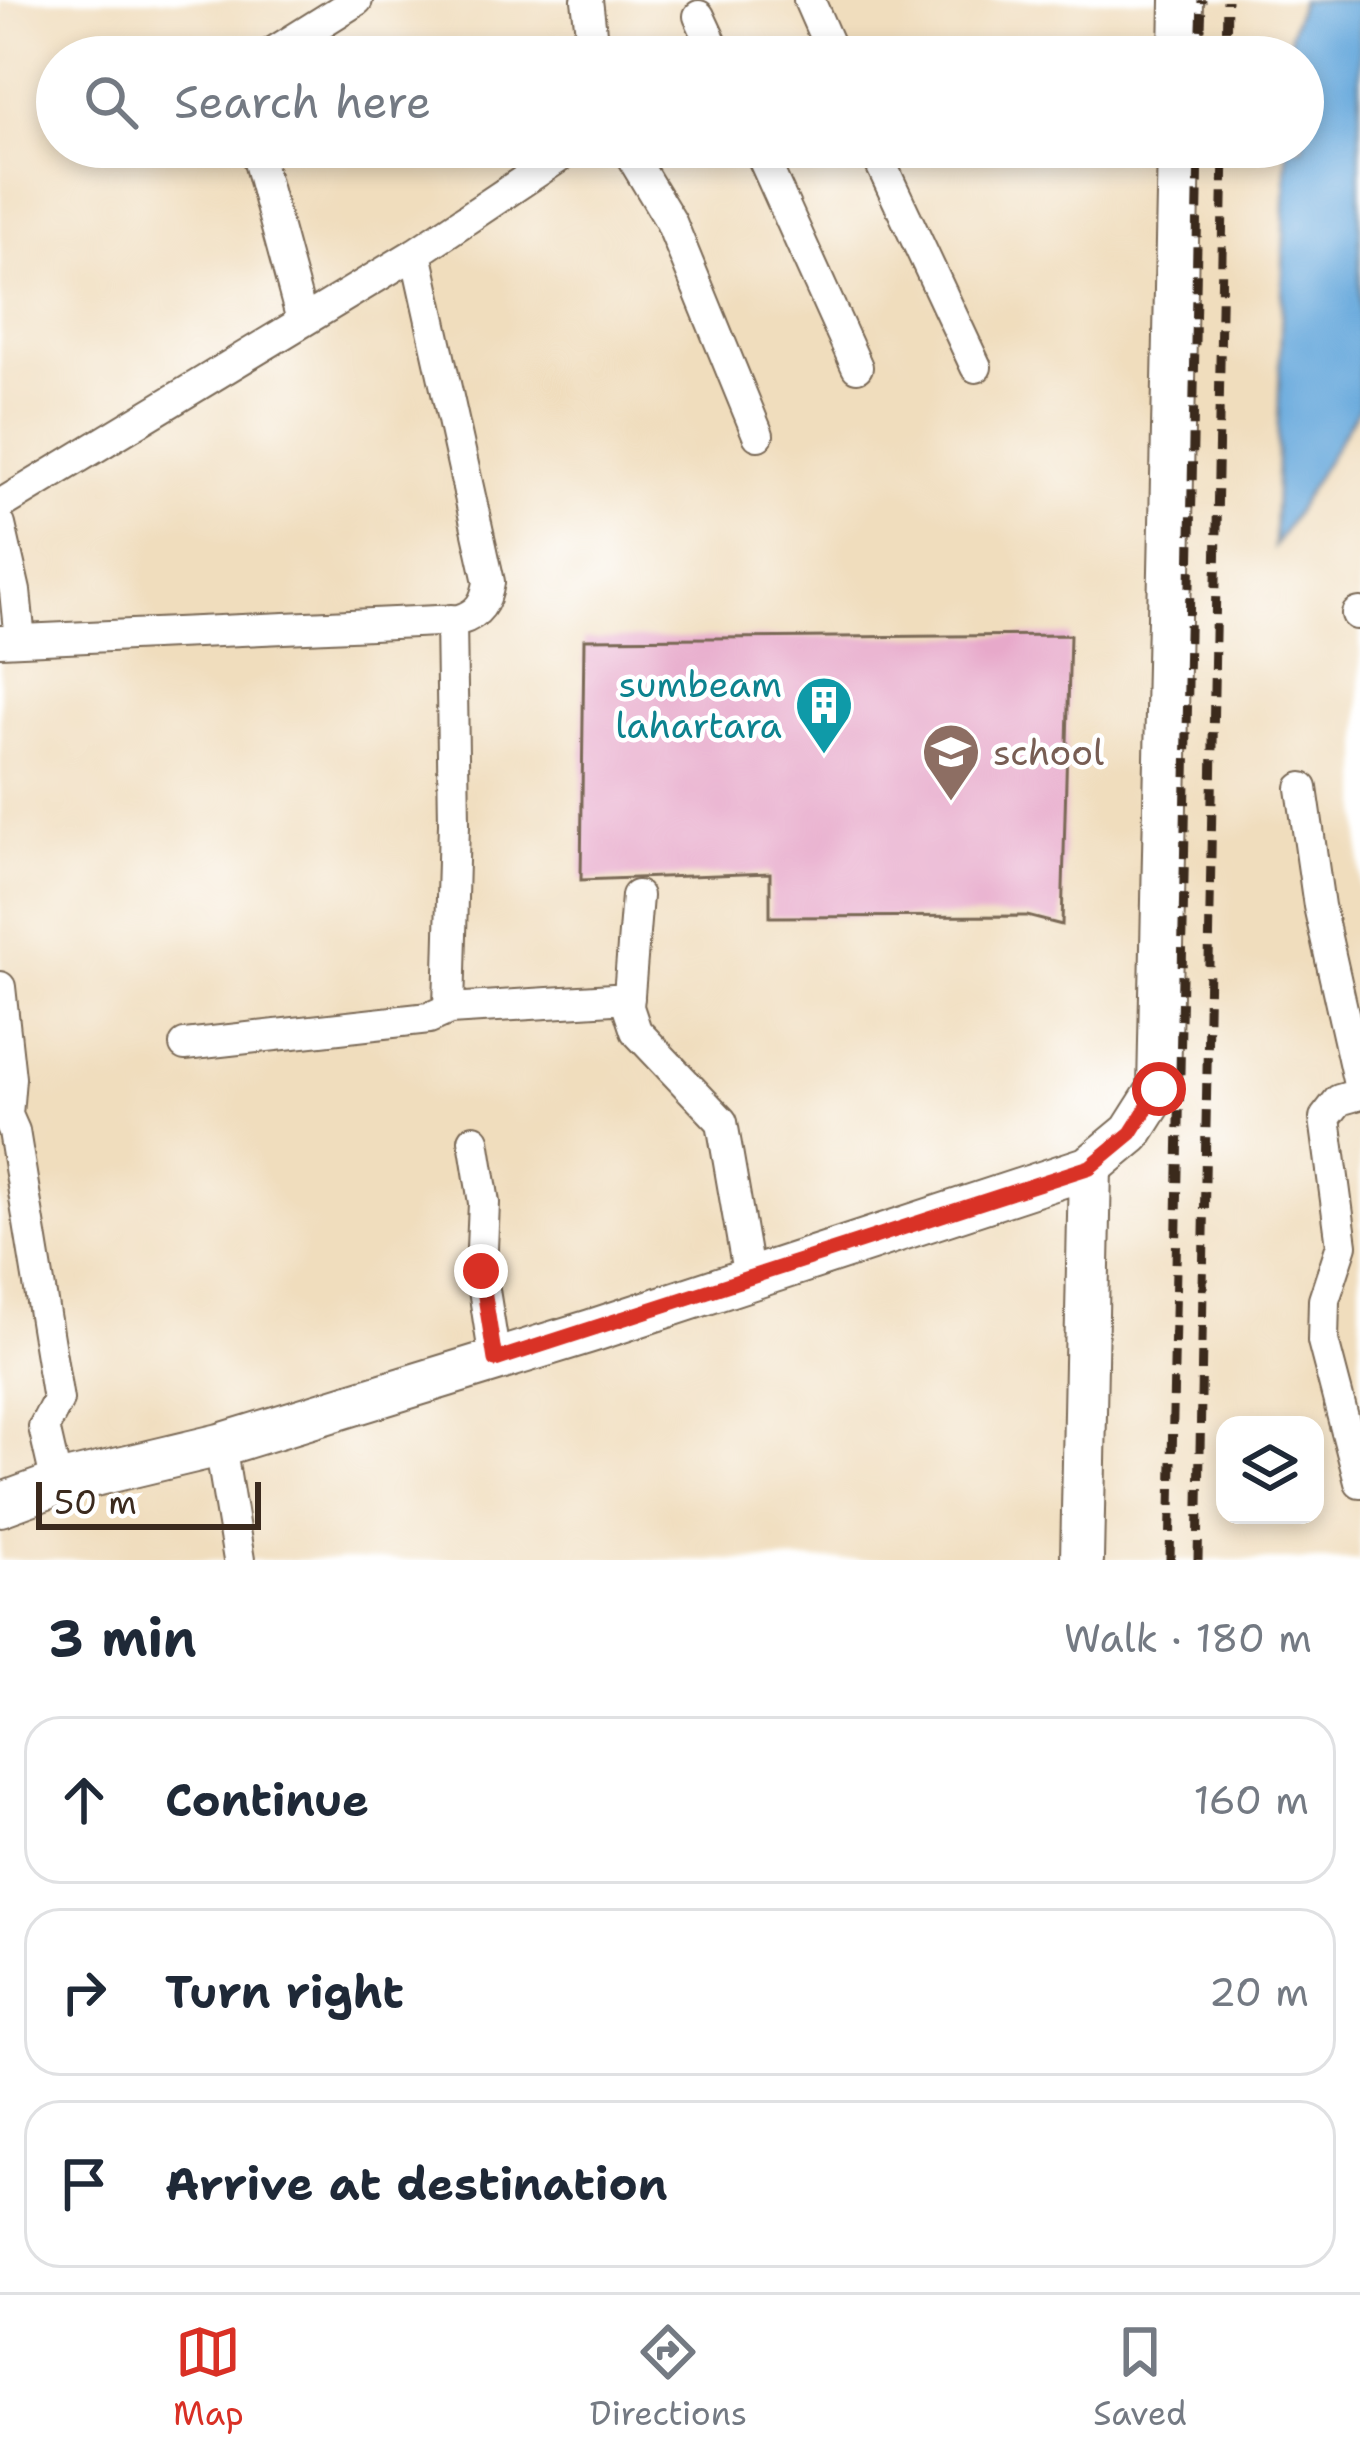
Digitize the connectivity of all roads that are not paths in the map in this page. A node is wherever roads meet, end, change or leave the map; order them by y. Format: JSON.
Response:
{"nodes":[{"id":1,"x":357,"y":0,"type":"edge"},
{"id":2,"x":587,"y":0,"type":"edge"},
{"id":3,"x":809,"y":0,"type":"edge"},
{"id":4,"x":1182,"y":0,"type":"edge"},
{"id":5,"x":699,"y":16,"type":"dead end"},
{"id":6,"x":300,"y":36,"type":"edge"},
{"id":7,"x":591,"y":36,"type":"edge"},
{"id":8,"x":708,"y":36,"type":"edge"},
{"id":9,"x":825,"y":36,"type":"edge"},
{"id":10,"x":1181,"y":36,"type":"edge"},
{"id":11,"x":261,"y":168,"type":"edge"},
{"id":12,"x":543,"y":168,"type":"edge"},
{"id":13,"x":639,"y":168,"type":"edge"},
{"id":14,"x":767,"y":168,"type":"edge"},
{"id":15,"x":884,"y":168,"type":"edge"},
{"id":16,"x":1179,"y":168,"type":"edge"},
{"id":17,"x":416,"y":253,"type":"junction"},
{"id":18,"x":302,"y":320,"type":"junction"},
{"id":19,"x":856,"y":367,"type":"dead end"},
{"id":20,"x":976,"y":368,"type":"dead end"},
{"id":21,"x":758,"y":435,"type":"dead end"},
{"id":22,"x":0,"y":505,"type":"edge"},
{"id":23,"x":0,"y":525,"type":"edge"},
{"id":24,"x":451,"y":620,"type":"junction"},
{"id":25,"x":10,"y":641,"type":"edge"},
{"id":26,"x":1302,"y":788,"type":"dead end"},
{"id":27,"x":637,"y":896,"type":"dead end"},
{"id":28,"x":0,"y":987,"type":"edge"},
{"id":29,"x":629,"y":998,"type":"junction"},
{"id":30,"x":449,"y":1009,"type":"junction"},
{"id":31,"x":185,"y":1045,"type":"dead end"},
{"id":32,"x":1360,"y":1092,"type":"edge"},
{"id":33,"x":4,"y":1115,"type":"edge"},
{"id":34,"x":474,"y":1141,"type":"dead end"},
{"id":35,"x":1090,"y":1167,"type":"junction"},
{"id":36,"x":749,"y":1278,"type":"junction"},
{"id":37,"x":495,"y":1360,"type":"junction"},
{"id":38,"x":220,"y":1445,"type":"junction"},
{"id":39,"x":1360,"y":1482,"type":"edge"},
{"id":40,"x":57,"y":1484,"type":"junction"},
{"id":41,"x":0,"y":1505,"type":"edge"},
{"id":42,"x":239,"y":1560,"type":"edge"},
{"id":43,"x":1082,"y":1560,"type":"edge"}],
"edges":[{"from":1,"to":6,"type":"street"},
{"from":2,"to":7,"type":"street"},
{"from":3,"to":9,"type":"street"},
{"from":4,"to":10,"type":"street"},
{"from":5,"to":8,"type":"street"},
{"from":11,"to":18,"type":"street"},
{"from":12,"to":17,"type":"street"},
{"from":13,"to":21,"type":"street"},
{"from":14,"to":19,"type":"street"},
{"from":15,"to":20,"type":"street"},
{"from":16,"to":35,"type":"street"},
{"from":17,"to":18,"type":"street"},
{"from":17,"to":24,"type":"street"},
{"from":18,"to":22,"type":"street"},
{"from":23,"to":25,"type":"street"},
{"from":24,"to":25,"type":"street"},
{"from":24,"to":30,"type":"street"},
{"from":26,"to":32,"type":"street"},
{"from":27,"to":29,"type":"street"},
{"from":28,"to":33,"type":"street"},
{"from":29,"to":30,"type":"street"},
{"from":29,"to":36,"type":"street"},
{"from":30,"to":31,"type":"street"},
{"from":32,"to":39,"type":"street"},
{"from":33,"to":40,"type":"street"},
{"from":34,"to":37,"type":"street"},
{"from":35,"to":36,"type":"street"},
{"from":35,"to":43,"type":"street"},
{"from":36,"to":37,"type":"street"},
{"from":37,"to":38,"type":"street"},
{"from":38,"to":40,"type":"street"},
{"from":38,"to":42,"type":"street"},
{"from":40,"to":41,"type":"street"}]}
